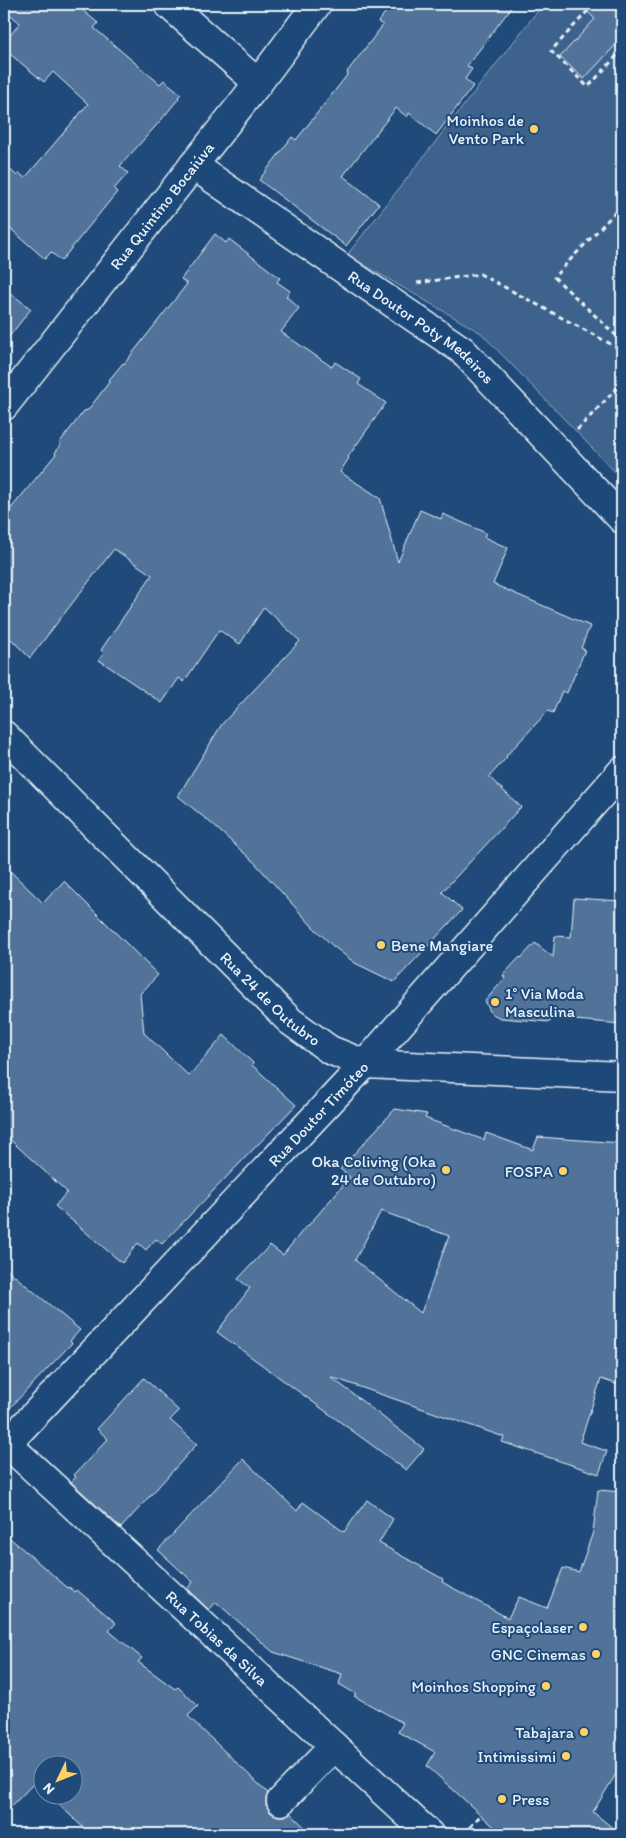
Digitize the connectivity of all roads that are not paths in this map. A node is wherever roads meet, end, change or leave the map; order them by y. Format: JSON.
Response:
{"nodes":[{"id":1,"x":168,"y":4,"type":"edge"},
{"id":2,"x":317,"y":4,"type":"edge"},
{"id":3,"x":258,"y":83,"type":"junction"},
{"id":4,"x":193,"y":165,"type":"junction"},
{"id":5,"x":4,"y":406,"type":"edge"},
{"id":6,"x":622,"y":519,"type":"edge"},
{"id":7,"x":4,"y":735,"type":"edge"},
{"id":8,"x":622,"y":771,"type":"edge"},
{"id":9,"x":365,"y":1064,"type":"junction"},
{"id":10,"x":622,"y":1076,"type":"edge"},
{"id":11,"x":5,"y":1444,"type":"edge"},
{"id":12,"x":334,"y":1746,"type":"junction"},
{"id":13,"x":281,"y":1801,"type":"dead end"},
{"id":14,"x":430,"y":1834,"type":"edge"}],
"edges":[{"from":1,"to":3,"type":"street"},
{"from":2,"to":3,"type":"street","name":"Rua Quintino Bocaiúva"},
{"from":3,"to":4,"type":"street","name":"Rua Quintino Bocaiúva"},
{"from":4,"to":5,"type":"street","name":"Rua Quintino Bocaiúva"},
{"from":4,"to":6,"type":"street","name":"Rua Doutor Poty Medeiros"},
{"from":7,"to":9,"type":"street","name":"Rua 24 de Outubro"},
{"from":8,"to":9,"type":"street","name":"Rua Doutor Timóteo"},
{"from":9,"to":10,"type":"street","name":"Rua 24 de Outubro"},
{"from":9,"to":11,"type":"street","name":"Rua Doutor Timóteo"},
{"from":11,"to":12,"type":"street","name":"Rua Tobias da Silva"},
{"from":12,"to":13,"type":"street"},
{"from":12,"to":14,"type":"street","name":"Rua Tobias da Silva"}]}
